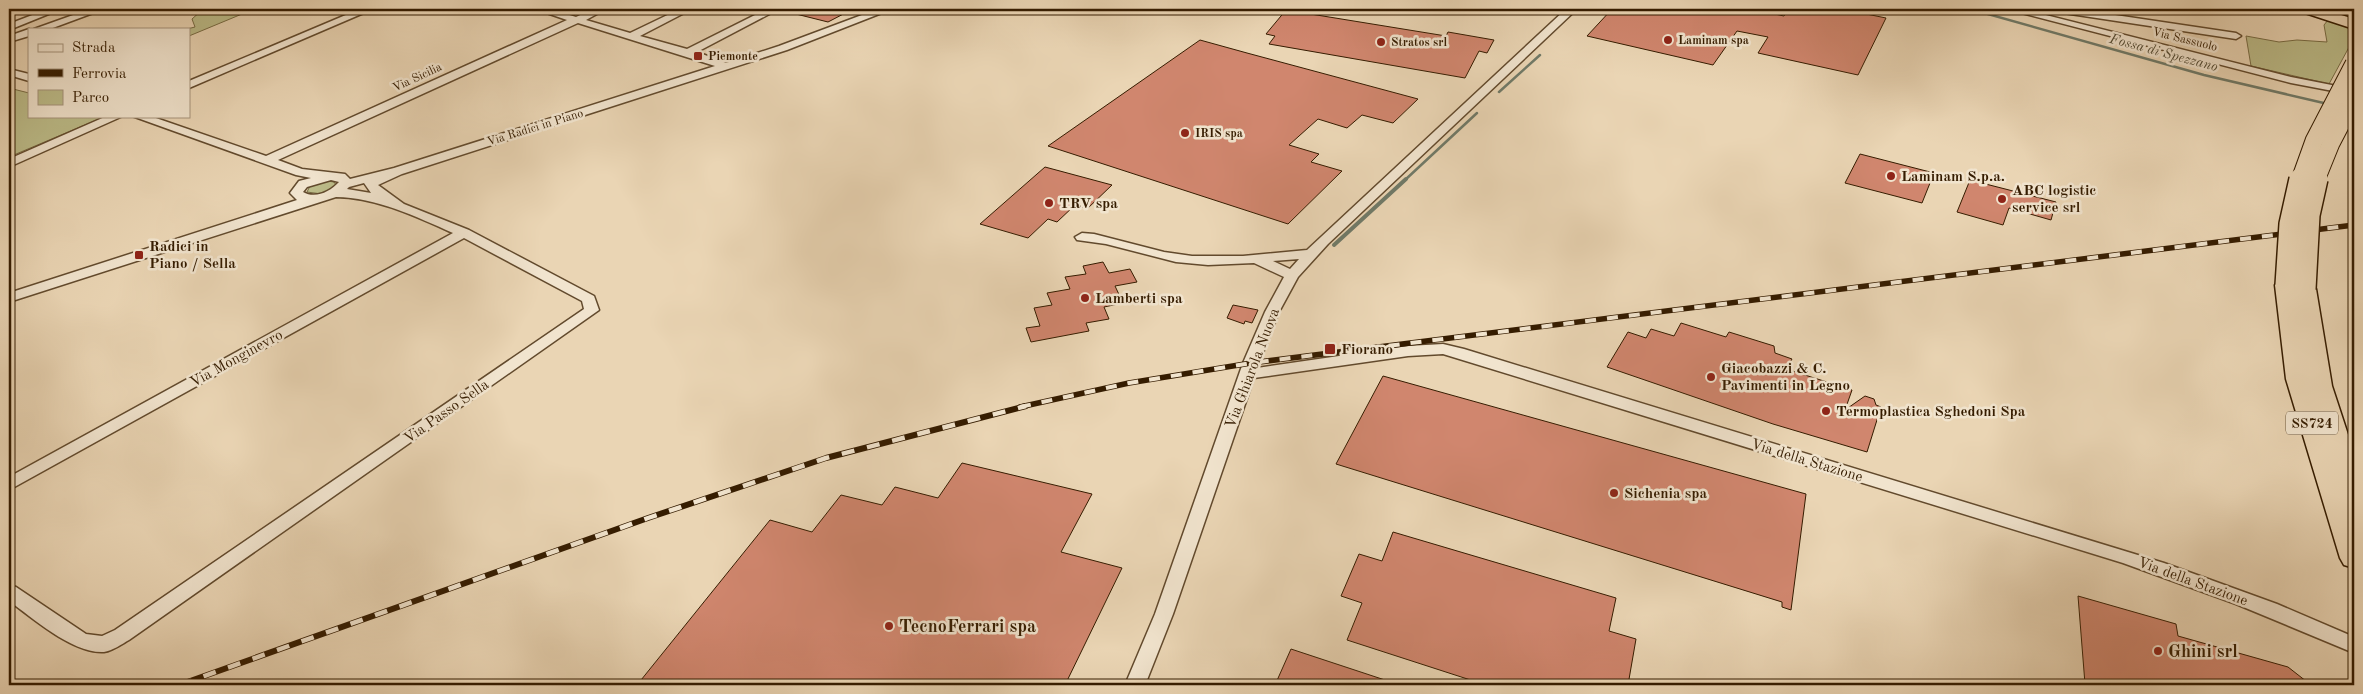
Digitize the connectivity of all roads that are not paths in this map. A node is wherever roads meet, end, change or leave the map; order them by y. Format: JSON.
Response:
{"nodes":[{"id":1,"x":56,"y":9,"type":"edge"},
{"id":2,"x":99,"y":9,"type":"edge"},
{"id":3,"x":368,"y":9,"type":"edge"},
{"id":4,"x":540,"y":9,"type":"edge"},
{"id":5,"x":601,"y":9,"type":"edge"},
{"id":6,"x":687,"y":9,"type":"edge"},
{"id":7,"x":774,"y":9,"type":"edge"},
{"id":8,"x":881,"y":9,"type":"edge"},
{"id":9,"x":1572,"y":9,"type":"edge"},
{"id":10,"x":2011,"y":9,"type":"edge"},
{"id":11,"x":2057,"y":9,"type":"edge"},
{"id":12,"x":2307,"y":9,"type":"edge"},
{"id":13,"x":577,"y":20,"type":"junction"},
{"id":14,"x":2354,"y":24,"type":"edge"},
{"id":15,"x":9,"y":27,"type":"edge"},
{"id":16,"x":42,"y":28,"type":"edge"},
{"id":17,"x":28,"y":32,"type":"edge"},
{"id":18,"x":631,"y":36,"type":"junction"},
{"id":19,"x":2236,"y":36,"type":"dead end"},
{"id":20,"x":9,"y":39,"type":"edge"},
{"id":21,"x":783,"y":48,"type":"junction"},
{"id":22,"x":688,"y":53,"type":"junction"},
{"id":23,"x":751,"y":61,"type":"junction"},
{"id":24,"x":2354,"y":64,"type":"edge"},
{"id":25,"x":724,"y":66,"type":"junction"},
{"id":26,"x":9,"y":72,"type":"edge"},
{"id":27,"x":28,"y":78,"type":"edge"},
{"id":28,"x":9,"y":79,"type":"edge"},
{"id":29,"x":692,"y":80,"type":"junction"},
{"id":30,"x":28,"y":83,"type":"edge"},
{"id":31,"x":190,"y":85,"type":"edge"},
{"id":32,"x":663,"y":86,"type":"junction"},
{"id":33,"x":2354,"y":92,"type":"edge"},
{"id":34,"x":2354,"y":99,"type":"edge"},
{"id":35,"x":112,"y":118,"type":"edge"},
{"id":36,"x":144,"y":118,"type":"edge"},
{"id":37,"x":241,"y":153,"type":"junction"},
{"id":38,"x":268,"y":160,"type":"junction"},
{"id":39,"x":9,"y":162,"type":"edge"},
{"id":40,"x":402,"y":169,"type":"junction"},
{"id":41,"x":337,"y":183,"type":"junction"},
{"id":42,"x":296,"y":192,"type":"junction"},
{"id":43,"x":382,"y":197,"type":"junction"},
{"id":44,"x":315,"y":198,"type":"junction"},
{"id":45,"x":256,"y":217,"type":"junction"},
{"id":46,"x":463,"y":232,"type":"junction"},
{"id":47,"x":1082,"y":237,"type":"dead end"},
{"id":48,"x":1310,"y":254,"type":"junction"},
{"id":49,"x":1257,"y":259,"type":"junction"},
{"id":50,"x":1292,"y":275,"type":"junction"},
{"id":51,"x":2296,"y":287,"type":"junction"},
{"id":52,"x":9,"y":298,"type":"edge"},
{"id":53,"x":1247,"y":374,"type":"junction"},
{"id":54,"x":9,"y":484,"type":"edge"},
{"id":55,"x":2354,"y":490,"type":"edge"},
{"id":56,"x":2354,"y":558,"type":"edge"},
{"id":57,"x":9,"y":592,"type":"edge"},
{"id":58,"x":2354,"y":645,"type":"edge"},
{"id":59,"x":1135,"y":685,"type":"edge"}],
"edges":[{"from":1,"to":15,"type":"street"},
{"from":2,"to":16,"type":"street"},
{"from":3,"to":31,"type":"street"},
{"from":4,"to":13,"type":"street"},
{"from":5,"to":13,"type":"street","name":"Via Sicilia"},
{"from":6,"to":18,"type":"street"},
{"from":7,"to":22,"type":"street"},
{"from":8,"to":21,"type":"street"},
{"from":9,"to":48,"type":"street","name":"Via Ghiarola Nuova"},
{"from":10,"to":33,"type":"street","name":"Via Sassuolo"},
{"from":11,"to":19,"type":"street"},
{"from":12,"to":14,"type":"highway"},
{"from":13,"to":18,"type":"street"},
{"from":13,"to":38,"type":"street","name":"Via Sicilia"},
{"from":17,"to":20,"type":"street"},
{"from":18,"to":22,"type":"street"},
{"from":21,"to":23,"type":"street"},
{"from":21,"to":25,"type":"street"},
{"from":22,"to":25,"type":"street"},
{"from":23,"to":25,"type":"street"},
{"from":23,"to":29,"type":"street"},
{"from":24,"to":51,"type":"highway","number":"SS724","bridge":true},
{"from":25,"to":29,"type":"street"},
{"from":25,"to":32,"type":"street"},
{"from":26,"to":27,"type":"street"},
{"from":28,"to":30,"type":"street"},
{"from":29,"to":32,"type":"street"},
{"from":32,"to":40,"type":"street","name":"Via Radici in Piano"},
{"from":34,"to":51,"type":"highway","number":"SS724","bridge":true},
{"from":35,"to":39,"type":"street"},
{"from":36,"to":37,"type":"street"},
{"from":37,"to":38,"type":"street"},
{"from":37,"to":42,"type":"street"},
{"from":38,"to":41,"type":"street"},
{"from":40,"to":41,"type":"street"},
{"from":40,"to":43,"type":"street"},
{"from":41,"to":42,"type":"street"},
{"from":41,"to":43,"type":"street","name":"Via Passo Sella"},
{"from":41,"to":44,"type":"street"},
{"from":42,"to":44,"type":"street"},
{"from":42,"to":45,"type":"street"},
{"from":43,"to":46,"type":"street","name":"Via Passo Sella"},
{"from":44,"to":45,"type":"street"},
{"from":45,"to":52,"type":"street"},
{"from":46,"to":54,"type":"street","name":"Via Monginevro"},
{"from":46,"to":57,"type":"street","name":"Via Passo Sella"},
{"from":47,"to":49,"type":"street"},
{"from":48,"to":49,"type":"street"},
{"from":48,"to":50,"type":"street","name":"Via Ghiarola Nuova"},
{"from":49,"to":50,"type":"street"},
{"from":50,"to":53,"type":"street","name":"Via Ghiarola Nuova"},
{"from":51,"to":55,"type":"highway","number":"SS724"},
{"from":51,"to":56,"type":"highway","number":"SS724"},
{"from":53,"to":58,"type":"street","name":"Via della Stazione"},
{"from":53,"to":59,"type":"street","name":"Via Ghiarola Nuova"}]}
